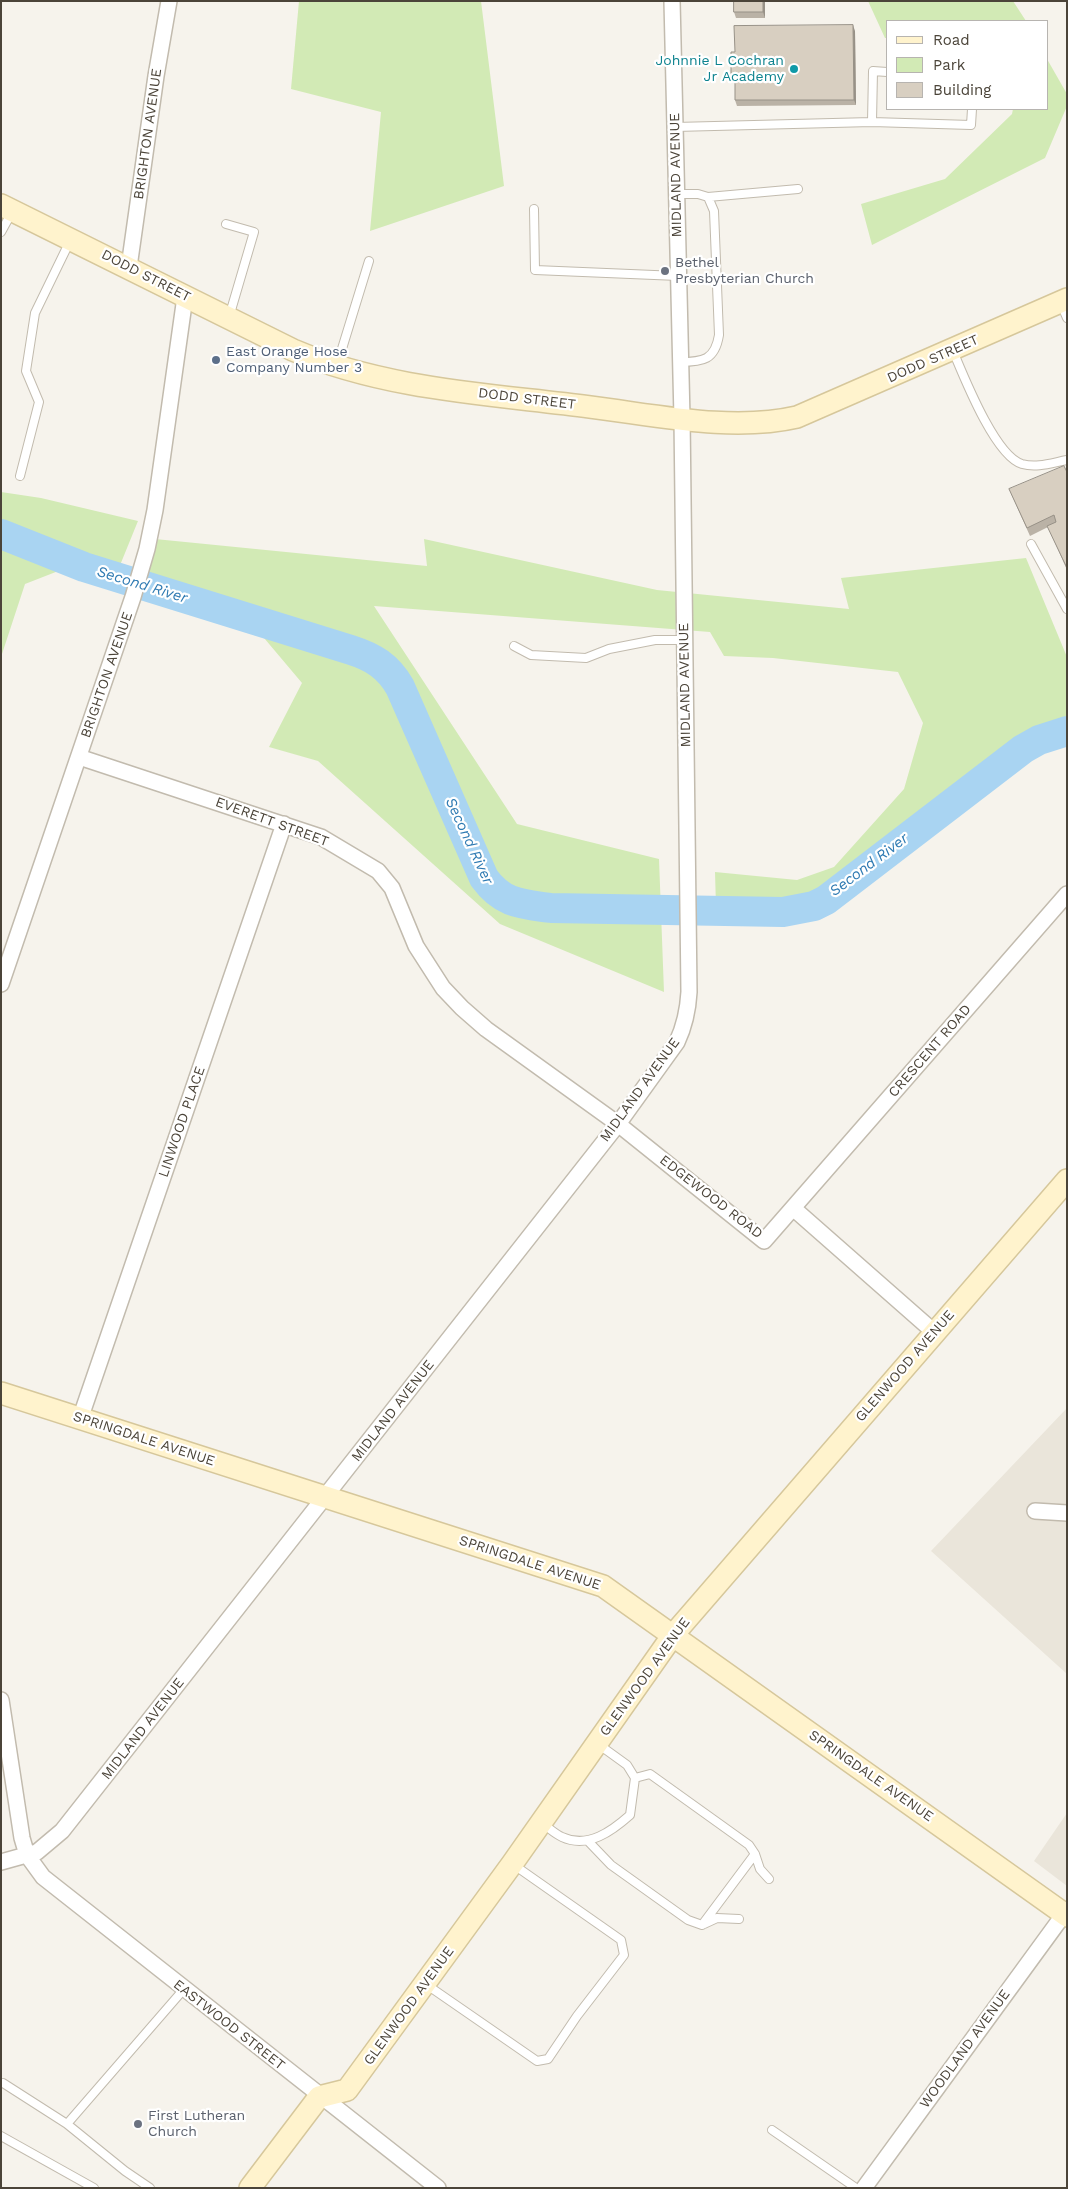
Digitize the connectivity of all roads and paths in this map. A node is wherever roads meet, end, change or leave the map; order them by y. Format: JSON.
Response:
{"nodes":[{"id":1,"x":169,"y":1,"type":"edge"},
{"id":2,"x":672,"y":1,"type":"edge"},
{"id":3,"x":886,"y":72,"type":"edge"},
{"id":4,"x":972,"y":110,"type":"edge"},
{"id":5,"x":872,"y":122,"type":"junction"},
{"id":6,"x":675,"y":126,"type":"junction"},
{"id":7,"x":798,"y":189,"type":"dead end"},
{"id":8,"x":676,"y":194,"type":"junction"},
{"id":9,"x":708,"y":197,"type":"junction"},
{"id":10,"x":7,"y":208,"type":"edge"},
{"id":11,"x":534,"y":209,"type":"dead end"},
{"id":12,"x":226,"y":224,"type":"dead end"},
{"id":13,"x":1,"y":232,"type":"edge"},
{"id":14,"x":71,"y":239,"type":"junction"},
{"id":15,"x":369,"y":261,"type":"dead end"},
{"id":16,"x":129,"y":267,"type":"junction"},
{"id":17,"x":678,"y":276,"type":"junction"},
{"id":18,"x":185,"y":297,"type":"junction"},
{"id":19,"x":1064,"y":306,"type":"edge"},
{"id":20,"x":229,"y":317,"type":"junction"},
{"id":21,"x":952,"y":350,"type":"junction"},
{"id":22,"x":680,"y":362,"type":"junction"},
{"id":23,"x":336,"y":367,"type":"junction"},
{"id":24,"x":682,"y":418,"type":"junction"},
{"id":25,"x":1067,"y":460,"type":"edge"},
{"id":26,"x":20,"y":476,"type":"dead end"},
{"id":27,"x":1031,"y":544,"type":"dead end"},
{"id":28,"x":1067,"y":609,"type":"edge"},
{"id":29,"x":685,"y":640,"type":"junction"},
{"id":30,"x":514,"y":646,"type":"dead end"},
{"id":31,"x":79,"y":757,"type":"junction"},
{"id":32,"x":284,"y":824,"type":"junction"},
{"id":33,"x":1067,"y":894,"type":"edge"},
{"id":34,"x":1,"y":984,"type":"edge"},
{"id":35,"x":618,"y":1124,"type":"junction"},
{"id":36,"x":1067,"y":1180,"type":"edge"},
{"id":37,"x":793,"y":1208,"type":"junction"},
{"id":38,"x":934,"y":1332,"type":"junction"},
{"id":39,"x":1,"y":1393,"type":"edge"},
{"id":40,"x":80,"y":1419,"type":"junction"},
{"id":41,"x":325,"y":1497,"type":"junction"},
{"id":42,"x":1035,"y":1511,"type":"dead end"},
{"id":43,"x":1067,"y":1513,"type":"edge"},
{"id":44,"x":673,"y":1635,"type":"junction"},
{"id":45,"x":1,"y":1700,"type":"edge"},
{"id":46,"x":596,"y":1743,"type":"junction"},
{"id":47,"x":635,"y":1778,"type":"junction"},
{"id":48,"x":541,"y":1822,"type":"junction"},
{"id":49,"x":588,"y":1841,"type":"junction"},
{"id":50,"x":755,"y":1854,"type":"junction"},
{"id":51,"x":27,"y":1855,"type":"junction"},
{"id":52,"x":1,"y":1862,"type":"edge"},
{"id":53,"x":512,"y":1864,"type":"junction"},
{"id":54,"x":769,"y":1879,"type":"dead end"},
{"id":55,"x":1066,"y":1913,"type":"edge"},
{"id":56,"x":739,"y":1919,"type":"dead end"},
{"id":57,"x":702,"y":1925,"type":"junction"},
{"id":58,"x":425,"y":1984,"type":"junction"},
{"id":59,"x":184,"y":1989,"type":"junction"},
{"id":60,"x":3,"y":2083,"type":"dead end"},
{"id":61,"x":319,"y":2097,"type":"junction"},
{"id":62,"x":66,"y":2124,"type":"junction"},
{"id":63,"x":772,"y":2130,"type":"dead end"},
{"id":64,"x":1,"y":2136,"type":"edge"},
{"id":65,"x":94,"y":2188,"type":"edge"},
{"id":66,"x":150,"y":2188,"type":"edge"},
{"id":67,"x":250,"y":2188,"type":"edge"},
{"id":68,"x":438,"y":2188,"type":"edge"},
{"id":69,"x":856,"y":2188,"type":"edge"},
{"id":70,"x":864,"y":2188,"type":"edge"}],
"edges":[{"from":1,"to":16,"type":"street","name":"BRIGHTON AVENUE"},
{"from":2,"to":6,"type":"street","name":"MIDLAND AVENUE"},
{"from":3,"to":5,"type":"lane"},
{"from":4,"to":5,"type":"lane"},
{"from":5,"to":6,"type":"lane"},
{"from":6,"to":8,"type":"street","name":"MIDLAND AVENUE"},
{"from":7,"to":9,"type":"lane"},
{"from":8,"to":9,"type":"lane"},
{"from":8,"to":17,"type":"street","name":"MIDLAND AVENUE"},
{"from":9,"to":22,"type":"lane"},
{"from":10,"to":13,"type":"lane"},
{"from":10,"to":14,"type":"street","name":"DODD STREET"},
{"from":11,"to":17,"type":"lane"},
{"from":12,"to":20,"type":"lane"},
{"from":14,"to":16,"type":"street","name":"DODD STREET"},
{"from":14,"to":26,"type":"lane"},
{"from":15,"to":23,"type":"lane"},
{"from":16,"to":18,"type":"street","name":"DODD STREET"},
{"from":17,"to":22,"type":"street","name":"MIDLAND AVENUE"},
{"from":18,"to":20,"type":"street","name":"DODD STREET"},
{"from":18,"to":31,"type":"street","name":"BRIGHTON AVENUE"},
{"from":19,"to":21,"type":"street","name":"DODD STREET"},
{"from":20,"to":23,"type":"street","name":"DODD STREET"},
{"from":21,"to":24,"type":"street","name":"DODD STREET"},
{"from":21,"to":25,"type":"lane"},
{"from":22,"to":24,"type":"street","name":"MIDLAND AVENUE"},
{"from":23,"to":24,"type":"street","name":"DODD STREET"},
{"from":24,"to":29,"type":"street","name":"MIDLAND AVENUE"},
{"from":27,"to":28,"type":"lane"},
{"from":29,"to":30,"type":"lane"},
{"from":29,"to":35,"type":"street","name":"MIDLAND AVENUE"},
{"from":31,"to":32,"type":"street","name":"EVERETT STREET"},
{"from":31,"to":34,"type":"street","name":"BRIGHTON AVENUE"},
{"from":32,"to":35,"type":"street","name":"EVERETT STREET"},
{"from":32,"to":40,"type":"street","name":"LINWOOD PLACE"},
{"from":33,"to":37,"type":"street","name":"CRESCENT ROAD"},
{"from":35,"to":37,"type":"street","name":"EDGEWOOD ROAD"},
{"from":35,"to":41,"type":"street","name":"MIDLAND AVENUE"},
{"from":36,"to":38,"type":"street","name":"GLENWOOD AVENUE"},
{"from":37,"to":38,"type":"street"},
{"from":38,"to":44,"type":"street","name":"GLENWOOD AVENUE"},
{"from":39,"to":40,"type":"street","name":"SPRINGDALE AVENUE"},
{"from":40,"to":41,"type":"street","name":"SPRINGDALE AVENUE"},
{"from":41,"to":44,"type":"street","name":"SPRINGDALE AVENUE"},
{"from":41,"to":51,"type":"street","name":"MIDLAND AVENUE"},
{"from":42,"to":43,"type":"street"},
{"from":44,"to":46,"type":"street","name":"GLENWOOD AVENUE"},
{"from":44,"to":55,"type":"street","name":"SPRINGDALE AVENUE"},
{"from":45,"to":51,"type":"street"},
{"from":46,"to":47,"type":"lane"},
{"from":46,"to":48,"type":"street","name":"GLENWOOD AVENUE"},
{"from":47,"to":49,"type":"lane"},
{"from":47,"to":50,"type":"lane"},
{"from":48,"to":49,"type":"lane"},
{"from":48,"to":53,"type":"street","name":"GLENWOOD AVENUE"},
{"from":49,"to":57,"type":"lane"},
{"from":50,"to":54,"type":"lane"},
{"from":50,"to":57,"type":"lane"},
{"from":51,"to":52,"type":"street","name":"MIDLAND AVENUE"},
{"from":51,"to":59,"type":"street","name":"EASTWOOD STREET"},
{"from":53,"to":58,"type":"street","name":"GLENWOOD AVENUE"},
{"from":53,"to":58,"type":"lane"},
{"from":55,"to":70,"type":"street","name":"WOODLAND AVENUE"},
{"from":56,"to":57,"type":"lane"},
{"from":58,"to":61,"type":"street","name":"GLENWOOD AVENUE"},
{"from":59,"to":61,"type":"street","name":"EASTWOOD STREET"},
{"from":59,"to":62,"type":"lane"},
{"from":60,"to":62,"type":"lane"},
{"from":61,"to":67,"type":"street"},
{"from":61,"to":68,"type":"street","name":"EASTWOOD STREET"},
{"from":62,"to":66,"type":"lane"},
{"from":63,"to":69,"type":"lane"},
{"from":64,"to":65,"type":"lane"}]}
